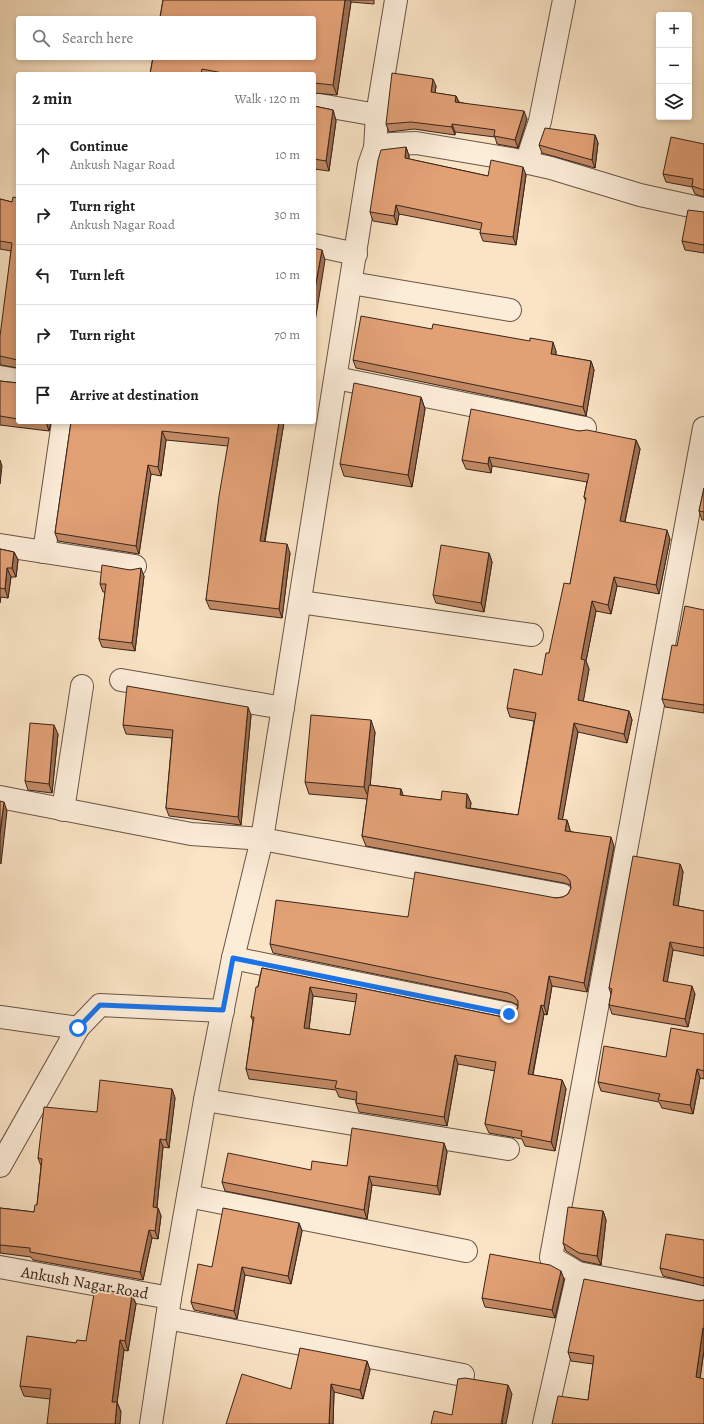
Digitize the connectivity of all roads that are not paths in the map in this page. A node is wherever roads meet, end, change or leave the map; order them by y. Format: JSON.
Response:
{"nodes":[{"id":1,"x":396,"y":0,"type":"edge"},
{"id":2,"x":564,"y":0,"type":"edge"},
{"id":3,"x":316,"y":104,"type":"edge"},
{"id":4,"x":378,"y":115,"type":"junction"},
{"id":5,"x":375,"y":148,"type":"junction"},
{"id":6,"x":526,"y":163,"type":"junction"},
{"id":7,"x":704,"y":209,"type":"edge"},
{"id":8,"x":316,"y":245,"type":"edge"},
{"id":9,"x":356,"y":254,"type":"junction"},
{"id":10,"x":351,"y":284,"type":"junction"},
{"id":11,"x":510,"y":310,"type":"dead end"},
{"id":12,"x":0,"y":377,"type":"edge"},
{"id":13,"x":16,"y":380,"type":"edge"},
{"id":14,"x":328,"y":391,"type":"edge"},
{"id":15,"x":62,"y":424,"type":"edge"},
{"id":16,"x":585,"y":428,"type":"dead end"},
{"id":17,"x":704,"y":428,"type":"edge"},
{"id":18,"x":0,"y":545,"type":"edge"},
{"id":19,"x":44,"y":552,"type":"junction"},
{"id":20,"x":135,"y":566,"type":"dead end"},
{"id":21,"x":300,"y":602,"type":"junction"},
{"id":22,"x":532,"y":636,"type":"dead end"},
{"id":23,"x":122,"y":680,"type":"dead end"},
{"id":24,"x":82,"y":686,"type":"dead end"},
{"id":25,"x":283,"y":708,"type":"junction"},
{"id":26,"x":0,"y":797,"type":"edge"},
{"id":27,"x":63,"y":810,"type":"junction"},
{"id":28,"x":262,"y":840,"type":"junction"},
{"id":29,"x":562,"y":895,"type":"dead end"},
{"id":30,"x":233,"y":958,"type":"junction"},
{"id":31,"x":223,"y":1010,"type":"junction"},
{"id":32,"x":509,"y":1014,"type":"dead end"},
{"id":33,"x":0,"y":1017,"type":"edge"},
{"id":34,"x":78,"y":1028,"type":"junction"},
{"id":35,"x":205,"y":1100,"type":"junction"},
{"id":36,"x":6,"y":1145,"type":"edge"},
{"id":37,"x":508,"y":1149,"type":"dead end"},
{"id":38,"x":0,"y":1166,"type":"edge"},
{"id":39,"x":188,"y":1196,"type":"junction"},
{"id":40,"x":466,"y":1251,"type":"dead end"},
{"id":41,"x":0,"y":1267,"type":"edge"},
{"id":42,"x":578,"y":1273,"type":"junction"},
{"id":43,"x":704,"y":1297,"type":"edge"},
{"id":44,"x":168,"y":1308,"type":"junction"},
{"id":45,"x":463,"y":1375,"type":"dead end"},
{"id":46,"x":151,"y":1424,"type":"edge"},
{"id":47,"x":544,"y":1424,"type":"edge"}],
"edges":[{"from":1,"to":4,"type":"street"},
{"from":2,"to":6,"type":"street"},
{"from":3,"to":4,"type":"street"},
{"from":4,"to":5,"type":"street"},
{"from":5,"to":6,"type":"street"},
{"from":5,"to":9,"type":"street"},
{"from":6,"to":7,"type":"street"},
{"from":8,"to":9,"type":"street"},
{"from":9,"to":10,"type":"street"},
{"from":10,"to":11,"type":"street"},
{"from":10,"to":14,"type":"street"},
{"from":12,"to":13,"type":"street"},
{"from":14,"to":16,"type":"street"},
{"from":14,"to":21,"type":"street"},
{"from":15,"to":19,"type":"street"},
{"from":17,"to":42,"type":"street"},
{"from":18,"to":19,"type":"street"},
{"from":19,"to":20,"type":"street"},
{"from":21,"to":22,"type":"street"},
{"from":21,"to":25,"type":"street"},
{"from":23,"to":25,"type":"street"},
{"from":24,"to":27,"type":"street"},
{"from":25,"to":28,"type":"street"},
{"from":26,"to":27,"type":"street"},
{"from":27,"to":28,"type":"street"},
{"from":28,"to":29,"type":"street"},
{"from":28,"to":30,"type":"street"},
{"from":30,"to":31,"type":"street"},
{"from":30,"to":32,"type":"street"},
{"from":31,"to":34,"type":"street"},
{"from":31,"to":35,"type":"street"},
{"from":33,"to":34,"type":"street"},
{"from":34,"to":36,"type":"street"},
{"from":35,"to":37,"type":"street"},
{"from":35,"to":39,"type":"street"},
{"from":36,"to":38,"type":"street"},
{"from":39,"to":40,"type":"street"},
{"from":39,"to":44,"type":"street"},
{"from":41,"to":44,"type":"street","name":"Ankush Nagar Road"},
{"from":42,"to":43,"type":"street"},
{"from":42,"to":47,"type":"street"},
{"from":44,"to":45,"type":"street","name":"Ankush Nagar Road"},
{"from":44,"to":46,"type":"street"}]}
